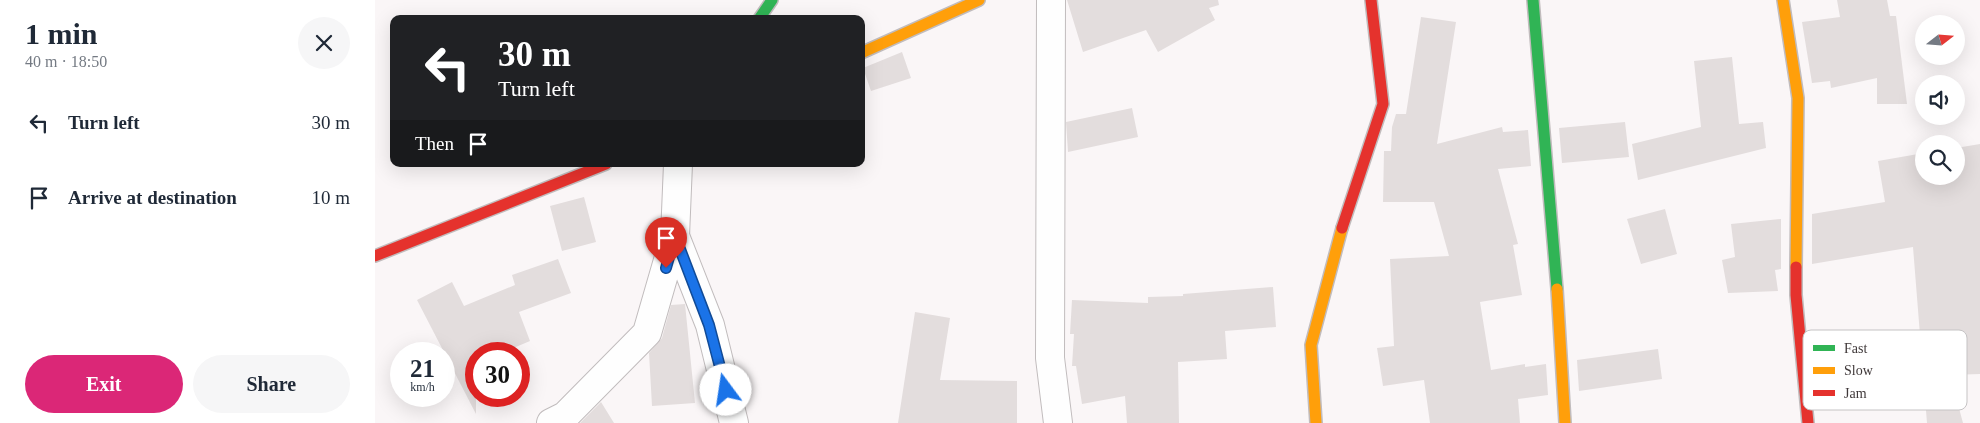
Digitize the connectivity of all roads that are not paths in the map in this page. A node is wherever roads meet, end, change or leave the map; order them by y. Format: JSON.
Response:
{"nodes":[{"id":1,"x":771,"y":0,"type":"edge"},
{"id":2,"x":979,"y":0,"type":"edge"},
{"id":3,"x":1051,"y":0,"type":"edge"},
{"id":4,"x":1371,"y":0,"type":"edge"},
{"id":5,"x":1533,"y":0,"type":"edge"},
{"id":6,"x":1783,"y":0,"type":"edge"},
{"id":7,"x":762,"y":15,"type":"edge"},
{"id":8,"x":865,"y":51,"type":"edge"},
{"id":9,"x":598,"y":167,"type":"edge"},
{"id":10,"x":678,"y":167,"type":"edge"},
{"id":11,"x":675,"y":236,"type":"junction"},
{"id":12,"x":375,"y":256,"type":"edge"},
{"id":13,"x":1803,"y":370,"type":"edge"},
{"id":14,"x":1807,"y":410,"type":"edge"},
{"id":15,"x":551,"y":423,"type":"edge"},
{"id":16,"x":734,"y":423,"type":"edge"},
{"id":17,"x":1058,"y":423,"type":"edge"},
{"id":18,"x":1316,"y":423,"type":"edge"},
{"id":19,"x":1565,"y":423,"type":"edge"},
{"id":20,"x":1808,"y":423,"type":"edge"}],
"edges":[{"from":1,"to":7,"type":"street"},
{"from":2,"to":8,"type":"street"},
{"from":3,"to":17,"type":"street"},
{"from":4,"to":18,"type":"street"},
{"from":5,"to":19,"type":"street"},
{"from":6,"to":13,"type":"street"},
{"from":9,"to":12,"type":"street"},
{"from":10,"to":11,"type":"street"},
{"from":11,"to":15,"type":"street"},
{"from":11,"to":16,"type":"street"},
{"from":14,"to":20,"type":"street"}]}
